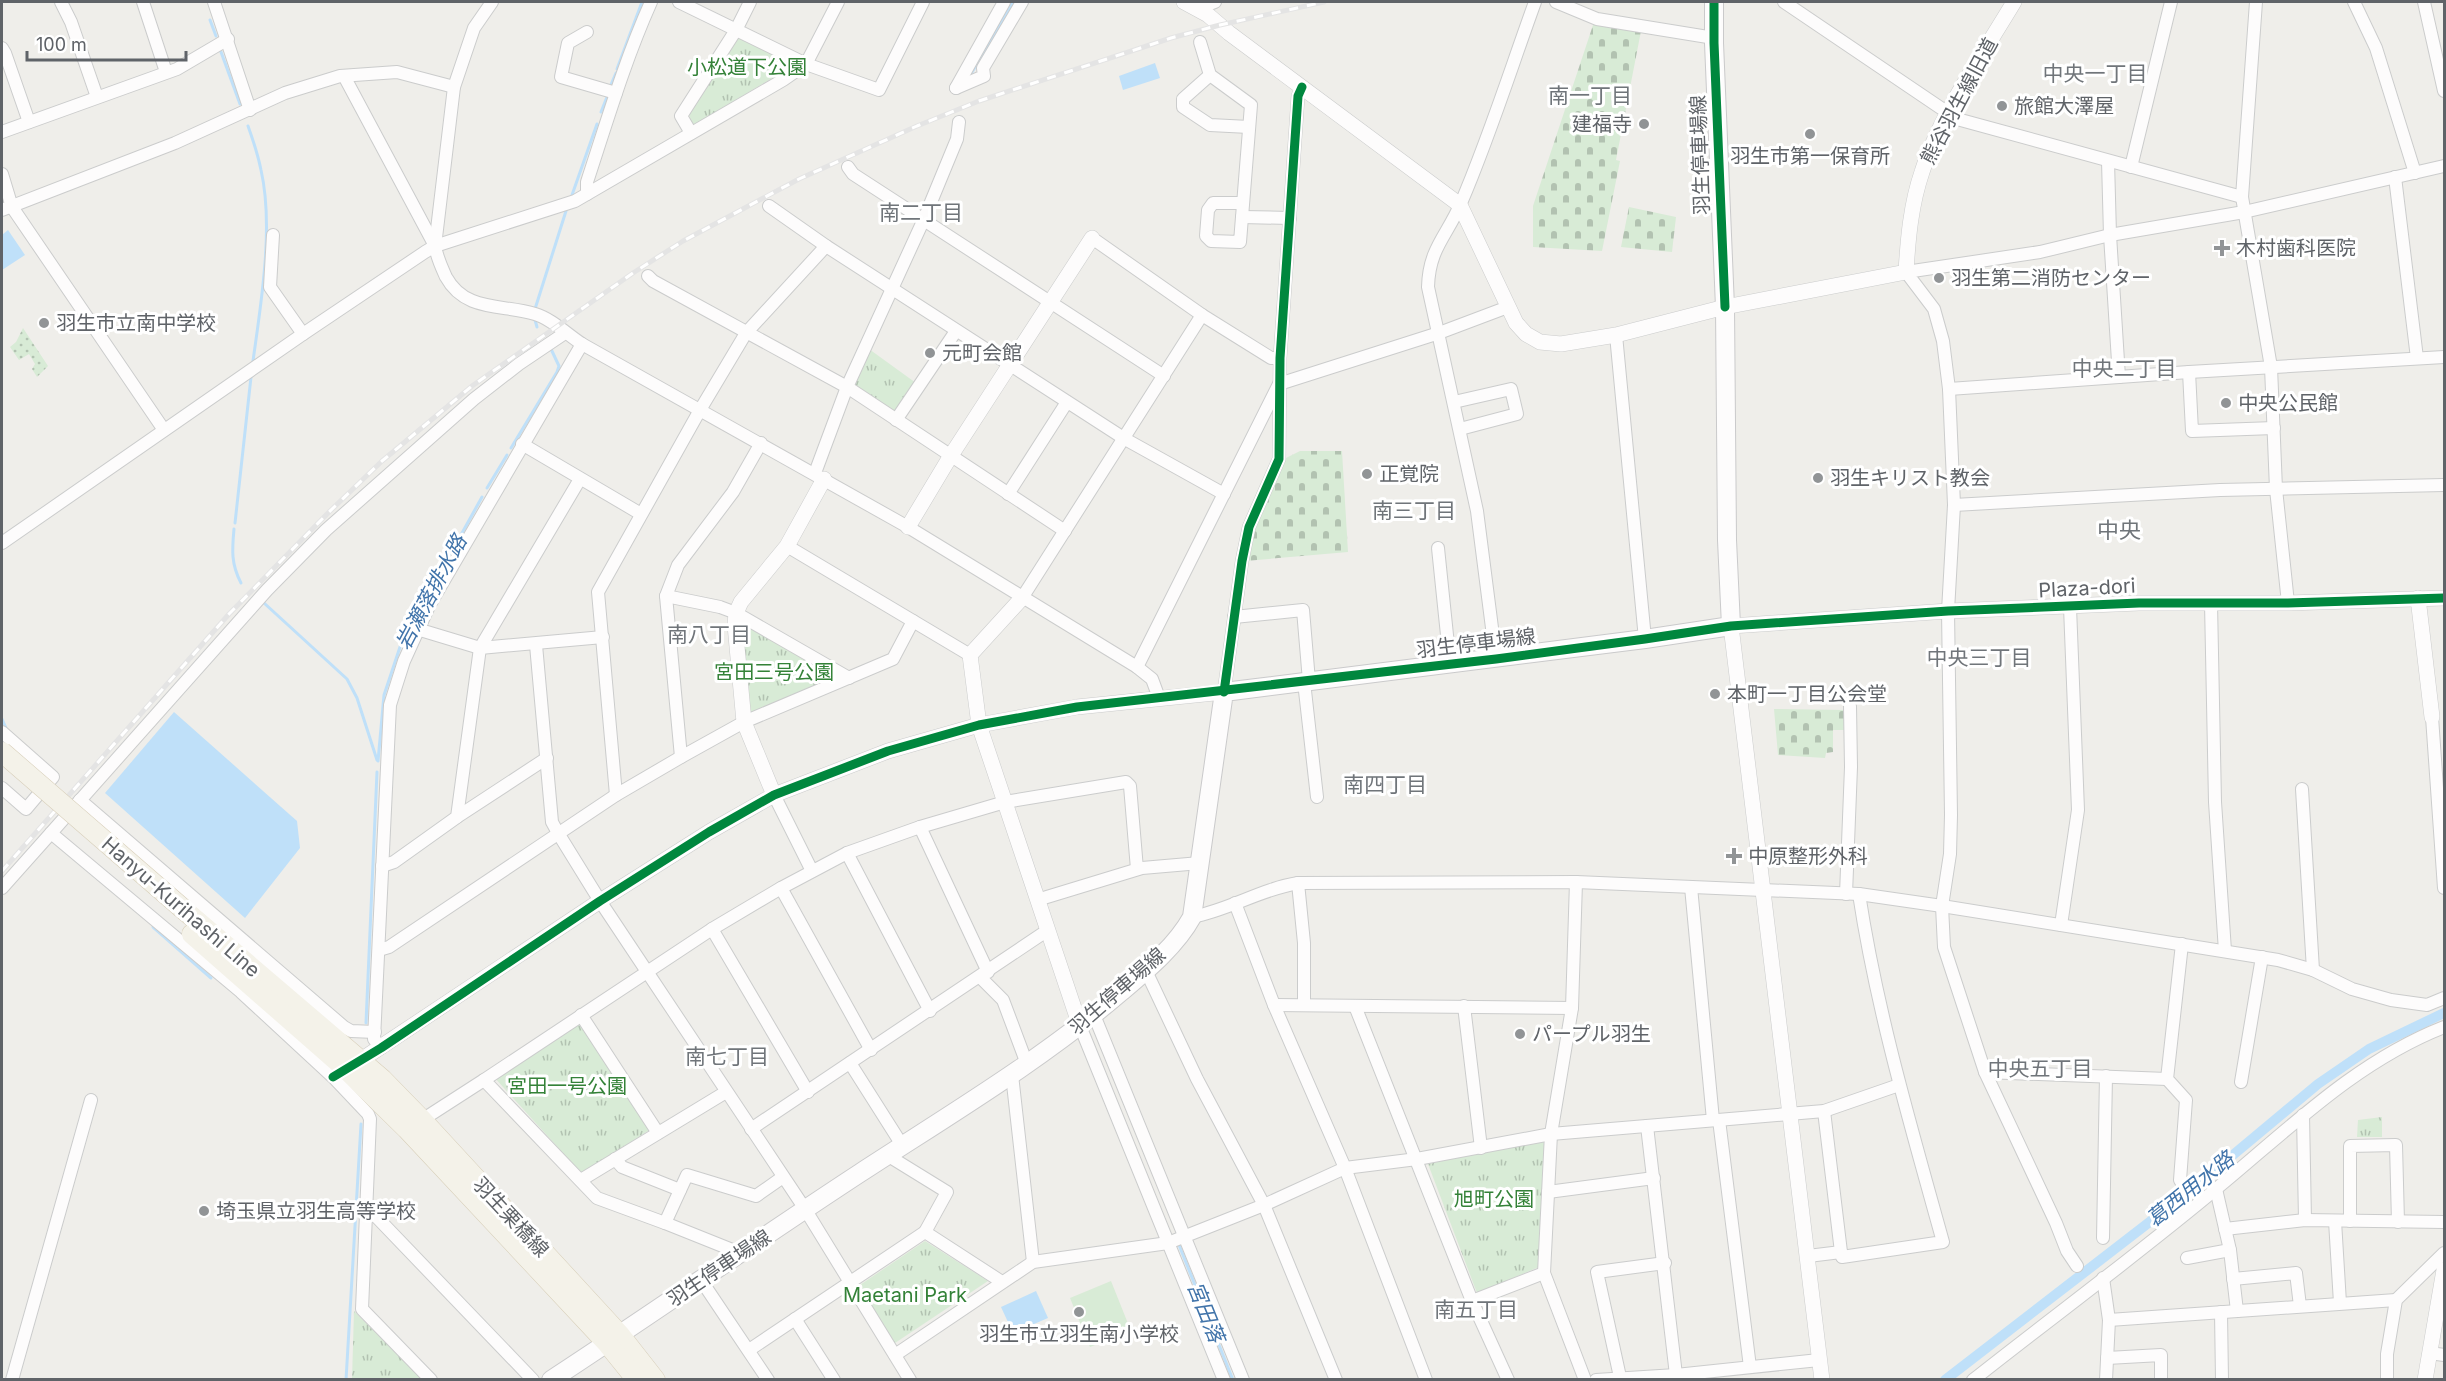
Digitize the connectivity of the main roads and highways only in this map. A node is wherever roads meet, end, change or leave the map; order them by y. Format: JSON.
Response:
{"nodes":[{"id":1,"x":1714,"y":2,"type":"edge"},
{"id":2,"x":2,"y":752,"type":"edge"},
{"id":3,"x":2,"y":769,"type":"edge"},
{"id":4,"x":178,"y":913,"type":"junction"},
{"id":5,"x":347,"y":1069,"type":"junction"},
{"id":6,"x":613,"y":1338,"type":"junction"},
{"id":7,"x":551,"y":1380,"type":"edge"},
{"id":8,"x":637,"y":1380,"type":"edge"},
{"id":9,"x":655,"y":1380,"type":"edge"}],
"edges":[{"from":1,"to":6,"type":"main road","name":"羽生停車場線"},
{"from":2,"to":4,"type":"main road","name":"Hanyu-Kurihashi Line","bridge":true},
{"from":3,"to":4,"type":"main road","name":"Hanyu-Kurihashi Line"},
{"from":4,"to":5,"type":"main road","name":"Hanyu-Kurihashi Line"},
{"from":5,"to":6,"type":"main road","name":"羽生栗橋線"},
{"from":5,"to":6,"type":"main road","name":"羽生栗橋線"},
{"from":6,"to":7,"type":"main road","name":"羽生停車場線"},
{"from":6,"to":8,"type":"main road","name":"羽生栗橋線"},
{"from":6,"to":9,"type":"main road","name":"羽生栗橋線"}]}
